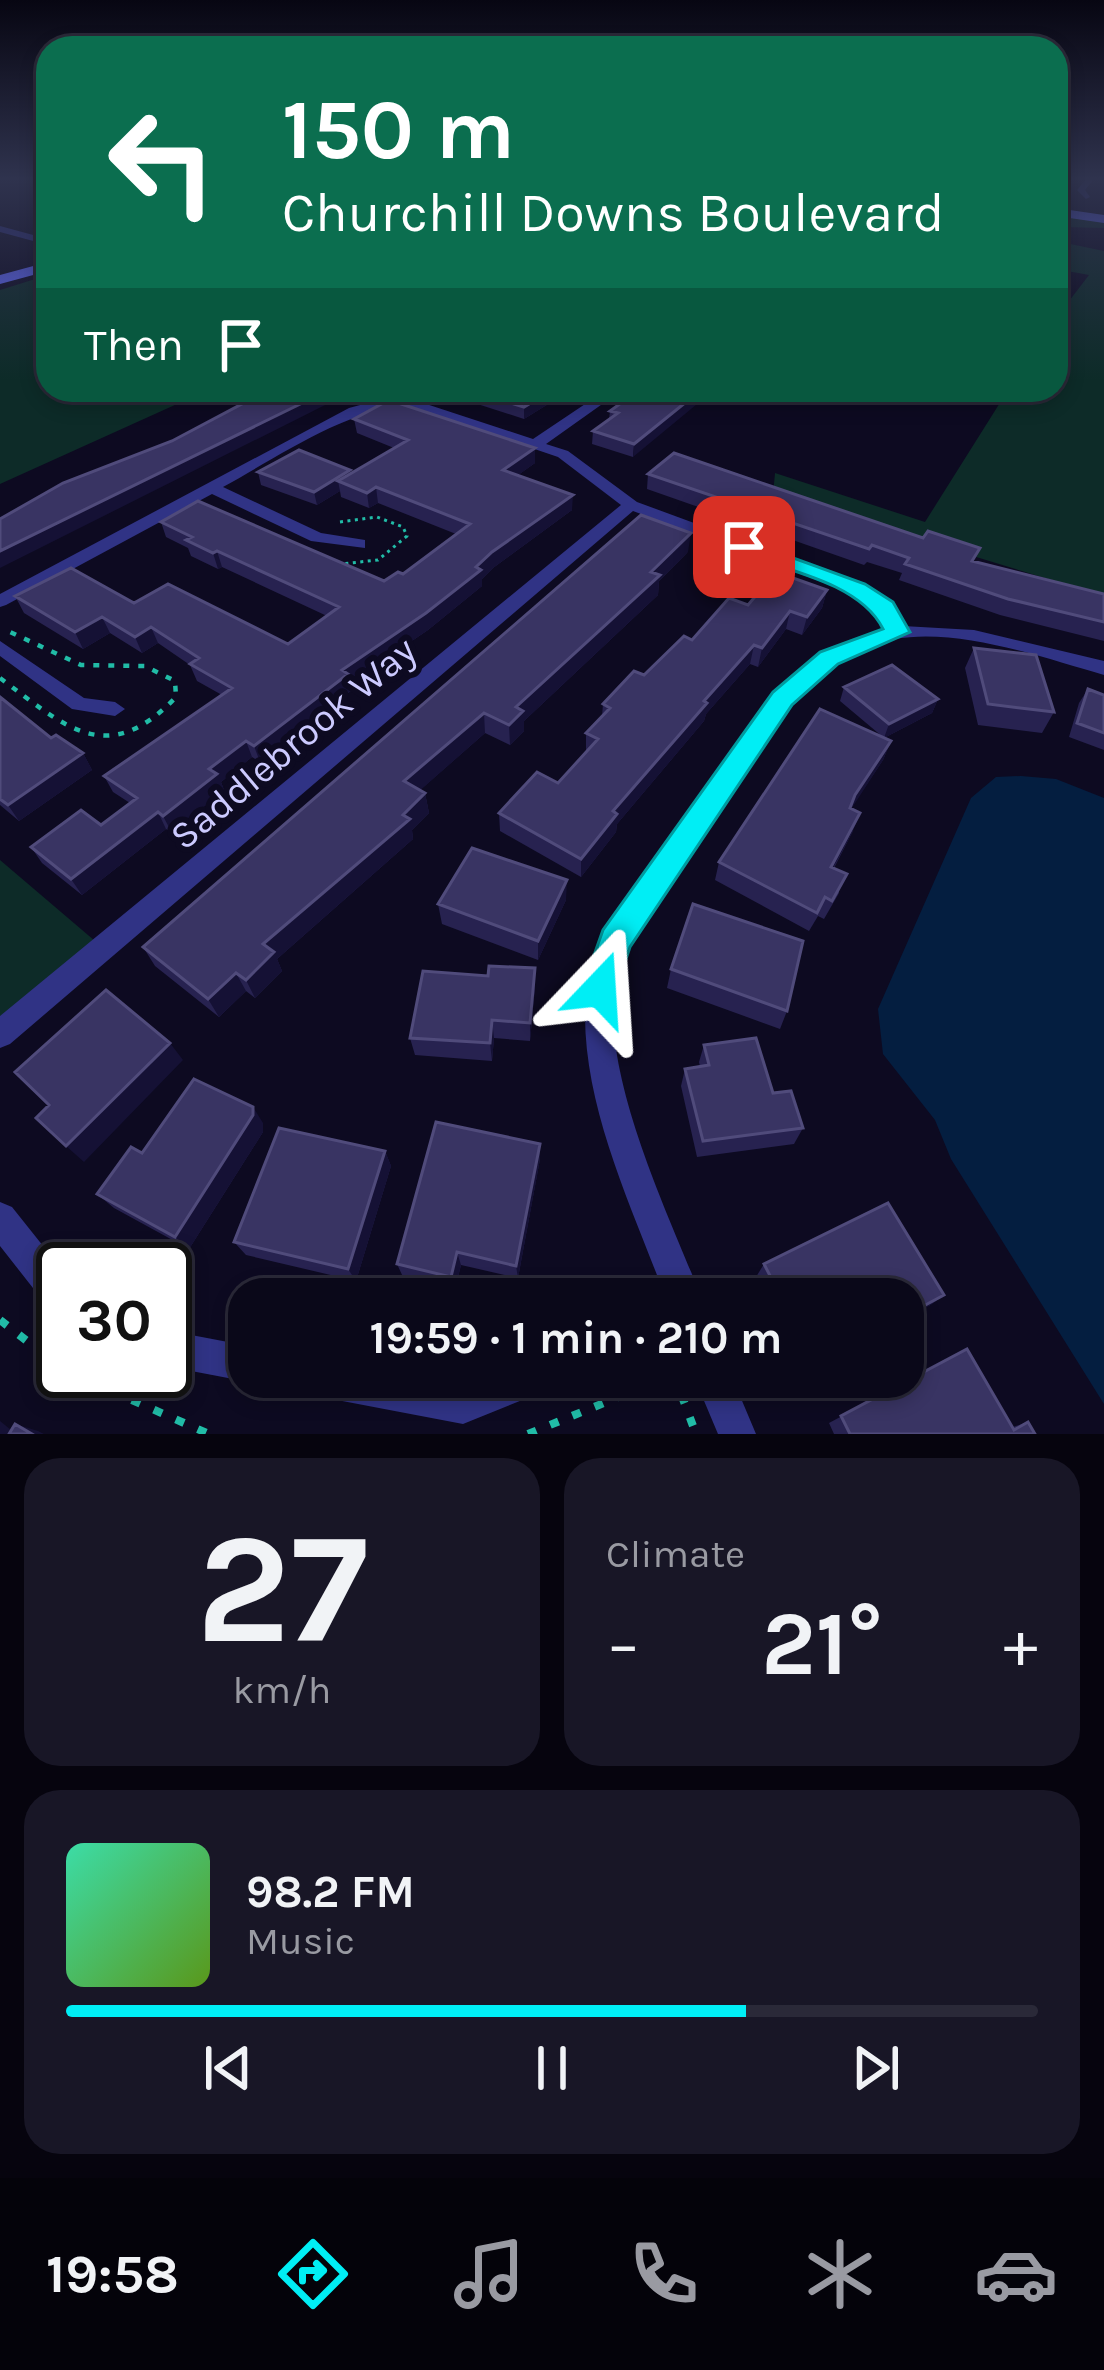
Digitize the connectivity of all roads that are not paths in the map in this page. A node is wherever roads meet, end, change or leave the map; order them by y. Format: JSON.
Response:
{"nodes":[{"id":1,"x":36,"y":270,"type":"edge"},
{"id":2,"x":0,"y":280,"type":"edge"},
{"id":3,"x":597,"y":402,"type":"edge"},
{"id":4,"x":536,"y":444,"type":"junction"},
{"id":5,"x":214,"y":489,"type":"junction"},
{"id":6,"x":631,"y":505,"type":"junction"},
{"id":7,"x":359,"y":544,"type":"dead end"},
{"id":8,"x":0,"y":601,"type":"edge"},
{"id":9,"x":897,"y":632,"type":"junction"},
{"id":10,"x":0,"y":647,"type":"edge"},
{"id":11,"x":1104,"y":668,"type":"edge"},
{"id":12,"x":115,"y":709,"type":"dead end"},
{"id":13,"x":0,"y":1034,"type":"edge"},
{"id":14,"x":0,"y":1219,"type":"edge"},
{"id":15,"x":36,"y":1265,"type":"edge"},
{"id":16,"x":676,"y":1278,"type":"edge"},
{"id":17,"x":192,"y":1353,"type":"edge"},
{"id":18,"x":228,"y":1360,"type":"edge"},
{"id":19,"x":426,"y":1398,"type":"edge"},
{"id":20,"x":481,"y":1398,"type":"edge"},
{"id":21,"x":722,"y":1398,"type":"edge"},
{"id":22,"x":737,"y":1434,"type":"edge"}],
"edges":[{"from":1,"to":2,"type":"main road"},
{"from":3,"to":4,"type":"street"},
{"from":4,"to":5,"type":"street"},
{"from":4,"to":6,"type":"street"},
{"from":5,"to":7,"type":"street"},
{"from":5,"to":8,"type":"street"},
{"from":6,"to":9,"type":"street"},
{"from":6,"to":13,"type":"street","name":"Saddlebrook Way"},
{"from":9,"to":11,"type":"street"},
{"from":9,"to":16,"type":"street"},
{"from":10,"to":12,"type":"street"},
{"from":14,"to":15,"type":"street"},
{"from":17,"to":18,"type":"street"},
{"from":19,"to":20,"type":"street"},
{"from":21,"to":22,"type":"street"}]}
